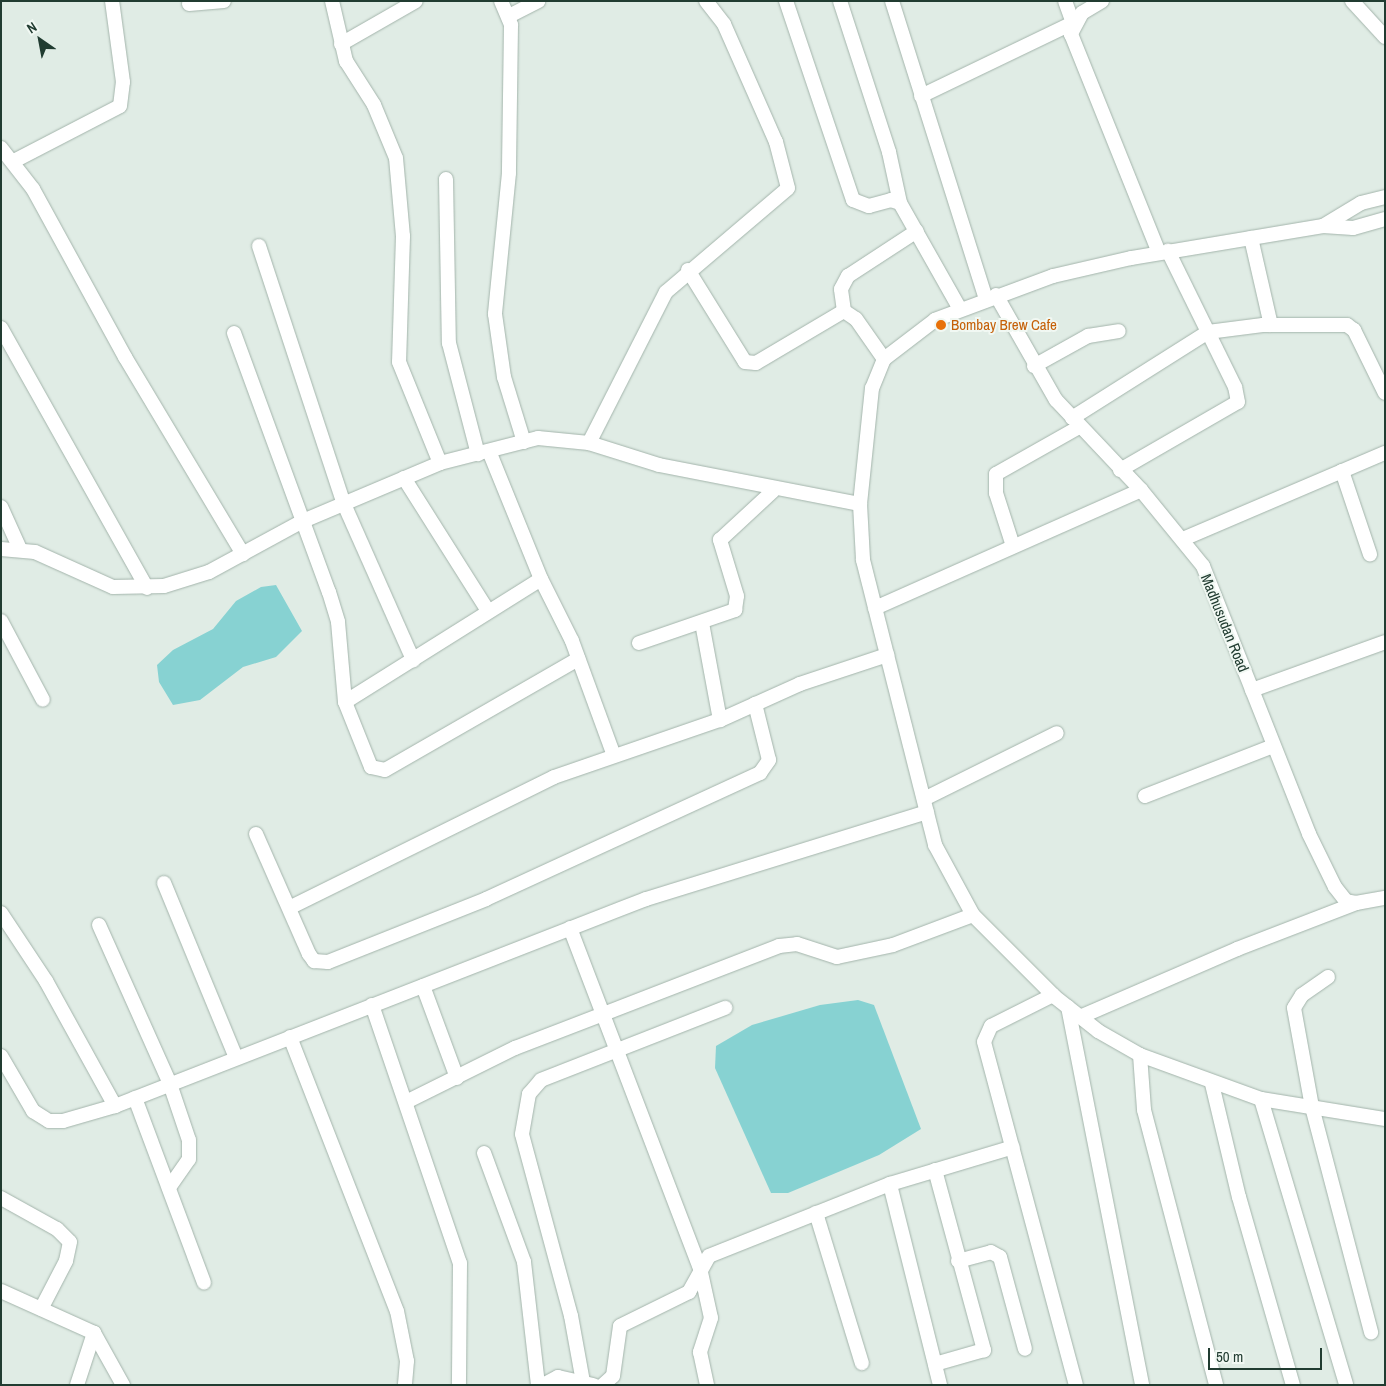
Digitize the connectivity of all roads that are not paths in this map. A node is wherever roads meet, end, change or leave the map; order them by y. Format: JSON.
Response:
{"nodes":[{"id":1,"x":112,"y":1,"type":"edge"},
{"id":2,"x":224,"y":1,"type":"edge"},
{"id":3,"x":332,"y":1,"type":"edge"},
{"id":4,"x":416,"y":1,"type":"edge"},
{"id":5,"x":501,"y":1,"type":"edge"},
{"id":6,"x":538,"y":1,"type":"edge"},
{"id":7,"x":706,"y":1,"type":"edge"},
{"id":8,"x":786,"y":1,"type":"edge"},
{"id":9,"x":840,"y":1,"type":"edge"},
{"id":10,"x":892,"y":1,"type":"edge"},
{"id":11,"x":1065,"y":1,"type":"edge"},
{"id":12,"x":1102,"y":1,"type":"edge"},
{"id":13,"x":1352,"y":1,"type":"edge"},
{"id":14,"x":189,"y":4,"type":"dead end"},
{"id":15,"x":509,"y":16,"type":"junction"},
{"id":16,"x":1073,"y":23,"type":"junction"},
{"id":17,"x":1385,"y":37,"type":"edge"},
{"id":18,"x":341,"y":44,"type":"junction"},
{"id":19,"x":921,"y":96,"type":"junction"},
{"id":20,"x":1,"y":148,"type":"edge"},
{"id":21,"x":14,"y":161,"type":"junction"},
{"id":22,"x":446,"y":179,"type":"dead end"},
{"id":23,"x":1385,"y":197,"type":"edge"},
{"id":24,"x":900,"y":203,"type":"junction"},
{"id":25,"x":1385,"y":219,"type":"edge"},
{"id":26,"x":1323,"y":226,"type":"junction"},
{"id":27,"x":917,"y":231,"type":"junction"},
{"id":28,"x":1251,"y":238,"type":"junction"},
{"id":29,"x":259,"y":246,"type":"dead end"},
{"id":30,"x":1163,"y":252,"type":"junction"},
{"id":31,"x":688,"y":270,"type":"junction"},
{"id":32,"x":991,"y":296,"type":"junction"},
{"id":33,"x":960,"y":308,"type":"junction"},
{"id":34,"x":844,"y":311,"type":"junction"},
{"id":35,"x":1271,"y":325,"type":"junction"},
{"id":36,"x":1,"y":328,"type":"edge"},
{"id":37,"x":1119,"y":330,"type":"dead end"},
{"id":38,"x":1208,"y":332,"type":"junction"},
{"id":39,"x":234,"y":333,"type":"dead end"},
{"id":40,"x":884,"y":360,"type":"junction"},
{"id":41,"x":1034,"y":366,"type":"junction"},
{"id":42,"x":1385,"y":393,"type":"edge"},
{"id":43,"x":1075,"y":422,"type":"junction"},
{"id":44,"x":524,"y":442,"type":"junction"},
{"id":45,"x":589,"y":443,"type":"junction"},
{"id":46,"x":483,"y":452,"type":"junction"},
{"id":47,"x":1385,"y":453,"type":"edge"},
{"id":48,"x":440,"y":463,"type":"junction"},
{"id":49,"x":1120,"y":470,"type":"junction"},
{"id":50,"x":1342,"y":471,"type":"junction"},
{"id":51,"x":404,"y":478,"type":"junction"},
{"id":52,"x":1141,"y":490,"type":"junction"},
{"id":53,"x":774,"y":491,"type":"junction"},
{"id":54,"x":344,"y":504,"type":"junction"},
{"id":55,"x":860,"y":504,"type":"junction"},
{"id":56,"x":1,"y":507,"type":"edge"},
{"id":57,"x":303,"y":521,"type":"junction"},
{"id":58,"x":1183,"y":539,"type":"junction"},
{"id":59,"x":1013,"y":546,"type":"junction"},
{"id":60,"x":1,"y":549,"type":"edge"},
{"id":61,"x":20,"y":549,"type":"junction"},
{"id":62,"x":243,"y":554,"type":"junction"},
{"id":63,"x":1370,"y":554,"type":"dead end"},
{"id":64,"x":541,"y":579,"type":"junction"},
{"id":65,"x":147,"y":588,"type":"junction"},
{"id":66,"x":875,"y":608,"type":"junction"},
{"id":67,"x":488,"y":611,"type":"junction"},
{"id":68,"x":1,"y":620,"type":"edge"},
{"id":69,"x":702,"y":623,"type":"junction"},
{"id":70,"x":639,"y":642,"type":"dead end"},
{"id":71,"x":1385,"y":642,"type":"edge"},
{"id":72,"x":887,"y":655,"type":"junction"},
{"id":73,"x":578,"y":659,"type":"junction"},
{"id":74,"x":413,"y":660,"type":"junction"},
{"id":75,"x":1252,"y":690,"type":"junction"},
{"id":76,"x":43,"y":700,"type":"dead end"},
{"id":77,"x":344,"y":702,"type":"junction"},
{"id":78,"x":755,"y":704,"type":"junction"},
{"id":79,"x":720,"y":720,"type":"junction"},
{"id":80,"x":1057,"y":733,"type":"dead end"},
{"id":81,"x":1273,"y":746,"type":"junction"},
{"id":82,"x":614,"y":753,"type":"junction"},
{"id":83,"x":1145,"y":796,"type":"dead end"},
{"id":84,"x":925,"y":806,"type":"junction"},
{"id":85,"x":256,"y":834,"type":"dead end"},
{"id":86,"x":164,"y":883,"type":"dead end"},
{"id":87,"x":1385,"y":898,"type":"edge"},
{"id":88,"x":1356,"y":903,"type":"junction"},
{"id":89,"x":291,"y":907,"type":"junction"},
{"id":90,"x":1,"y":913,"type":"edge"},
{"id":91,"x":973,"y":915,"type":"junction"},
{"id":92,"x":99,"y":925,"type":"dead end"},
{"id":93,"x":570,"y":928,"type":"junction"},
{"id":94,"x":1328,"y":977,"type":"dead end"},
{"id":95,"x":423,"y":986,"type":"junction"},
{"id":96,"x":1053,"y":995,"type":"junction"},
{"id":97,"x":372,"y":1005,"type":"junction"},
{"id":98,"x":1068,"y":1007,"type":"junction"},
{"id":99,"x":725,"y":1008,"type":"dead end"},
{"id":100,"x":602,"y":1014,"type":"junction"},
{"id":101,"x":1080,"y":1017,"type":"junction"},
{"id":102,"x":290,"y":1037,"type":"junction"},
{"id":103,"x":616,"y":1050,"type":"junction"},
{"id":104,"x":1140,"y":1055,"type":"junction"},
{"id":105,"x":1,"y":1056,"type":"edge"},
{"id":106,"x":236,"y":1058,"type":"junction"},
{"id":107,"x":457,"y":1078,"type":"junction"},
{"id":108,"x":170,"y":1084,"type":"junction"},
{"id":109,"x":1212,"y":1084,"type":"junction"},
{"id":110,"x":135,"y":1098,"type":"junction"},
{"id":111,"x":1261,"y":1099,"type":"junction"},
{"id":112,"x":406,"y":1102,"type":"junction"},
{"id":113,"x":115,"y":1106,"type":"junction"},
{"id":114,"x":1312,"y":1107,"type":"junction"},
{"id":115,"x":1385,"y":1119,"type":"edge"},
{"id":116,"x":1013,"y":1147,"type":"junction"},
{"id":117,"x":484,"y":1153,"type":"dead end"},
{"id":118,"x":934,"y":1170,"type":"junction"},
{"id":119,"x":890,"y":1184,"type":"junction"},
{"id":120,"x":169,"y":1188,"type":"junction"},
{"id":121,"x":1,"y":1198,"type":"edge"},
{"id":122,"x":816,"y":1213,"type":"junction"},
{"id":123,"x":958,"y":1261,"type":"junction"},
{"id":124,"x":700,"y":1268,"type":"junction"},
{"id":125,"x":204,"y":1283,"type":"dead end"},
{"id":126,"x":1,"y":1291,"type":"edge"},
{"id":127,"x":41,"y":1309,"type":"junction"},
{"id":128,"x":1370,"y":1332,"type":"dead end"},
{"id":129,"x":94,"y":1333,"type":"junction"},
{"id":130,"x":1025,"y":1349,"type":"dead end"},
{"id":131,"x":862,"y":1363,"type":"dead end"},
{"id":132,"x":935,"y":1364,"type":"junction"},
{"id":133,"x":588,"y":1384,"type":"edge"},
{"id":134,"x":607,"y":1384,"type":"edge"},
{"id":135,"x":77,"y":1385,"type":"edge"},
{"id":136,"x":124,"y":1385,"type":"edge"},
{"id":137,"x":406,"y":1385,"type":"edge"},
{"id":138,"x":459,"y":1385,"type":"edge"},
{"id":139,"x":538,"y":1385,"type":"edge"},
{"id":140,"x":543,"y":1385,"type":"edge"},
{"id":141,"x":707,"y":1385,"type":"edge"},
{"id":142,"x":940,"y":1385,"type":"edge"},
{"id":143,"x":1076,"y":1385,"type":"edge"},
{"id":144,"x":1142,"y":1385,"type":"edge"},
{"id":145,"x":1216,"y":1385,"type":"edge"},
{"id":146,"x":1293,"y":1385,"type":"edge"},
{"id":147,"x":1346,"y":1385,"type":"edge"}],
"edges":[{"from":1,"to":21,"type":"street"},
{"from":2,"to":14,"type":"street"},
{"from":3,"to":18,"type":"street"},
{"from":4,"to":18,"type":"street"},
{"from":5,"to":15,"type":"street"},
{"from":6,"to":15,"type":"street"},
{"from":7,"to":31,"type":"street"},
{"from":8,"to":24,"type":"street"},
{"from":9,"to":24,"type":"street"},
{"from":10,"to":19,"type":"street","name":"Madhusudan Road"},
{"from":11,"to":16,"type":"street"},
{"from":12,"to":16,"type":"street"},
{"from":13,"to":17,"type":"street"},
{"from":15,"to":44,"type":"street"},
{"from":16,"to":19,"type":"street"},
{"from":16,"to":30,"type":"street"},
{"from":18,"to":48,"type":"street"},
{"from":19,"to":32,"type":"street","name":"Madhusudan Road"},
{"from":20,"to":21,"type":"street"},
{"from":21,"to":62,"type":"street"},
{"from":22,"to":46,"type":"street"},
{"from":23,"to":26,"type":"street"},
{"from":24,"to":27,"type":"street"},
{"from":25,"to":26,"type":"street"},
{"from":26,"to":28,"type":"street"},
{"from":27,"to":33,"type":"street"},
{"from":27,"to":34,"type":"street"},
{"from":28,"to":30,"type":"street"},
{"from":28,"to":35,"type":"street"},
{"from":29,"to":54,"type":"street"},
{"from":30,"to":32,"type":"street"},
{"from":30,"to":38,"type":"street"},
{"from":31,"to":34,"type":"street"},
{"from":31,"to":45,"type":"street"},
{"from":32,"to":33,"type":"street"},
{"from":32,"to":41,"type":"street","name":"Madhusudan Road"},
{"from":33,"to":40,"type":"street"},
{"from":34,"to":40,"type":"street"},
{"from":35,"to":38,"type":"street"},
{"from":35,"to":42,"type":"street"},
{"from":36,"to":65,"type":"street"},
{"from":37,"to":41,"type":"street"},
{"from":38,"to":43,"type":"street"},
{"from":38,"to":49,"type":"street"},
{"from":39,"to":57,"type":"street"},
{"from":40,"to":55,"type":"street"},
{"from":41,"to":43,"type":"street","name":"Madhusudan Road"},
{"from":43,"to":49,"type":"street","name":"Madhusudan Road"},
{"from":43,"to":59,"type":"street"},
{"from":44,"to":45,"type":"street"},
{"from":44,"to":46,"type":"street"},
{"from":45,"to":53,"type":"street"},
{"from":46,"to":48,"type":"street"},
{"from":46,"to":64,"type":"street"},
{"from":47,"to":50,"type":"street"},
{"from":48,"to":51,"type":"street"},
{"from":49,"to":52,"type":"street","name":"Madhusudan Road"},
{"from":50,"to":58,"type":"street"},
{"from":50,"to":63,"type":"street"},
{"from":51,"to":54,"type":"street"},
{"from":51,"to":67,"type":"street"},
{"from":52,"to":58,"type":"street","name":"Madhusudan Road"},
{"from":52,"to":59,"type":"street"},
{"from":53,"to":55,"type":"street"},
{"from":53,"to":69,"type":"street"},
{"from":54,"to":57,"type":"street"},
{"from":54,"to":74,"type":"street"},
{"from":55,"to":66,"type":"street"},
{"from":56,"to":61,"type":"street"},
{"from":57,"to":62,"type":"street"},
{"from":57,"to":77,"type":"street"},
{"from":58,"to":75,"type":"street","name":"Madhusudan Road"},
{"from":59,"to":66,"type":"street"},
{"from":60,"to":61,"type":"street"},
{"from":61,"to":65,"type":"street"},
{"from":62,"to":65,"type":"street"},
{"from":64,"to":67,"type":"street"},
{"from":64,"to":73,"type":"street"},
{"from":66,"to":72,"type":"street"},
{"from":67,"to":74,"type":"street"},
{"from":68,"to":76,"type":"street"},
{"from":69,"to":70,"type":"street"},
{"from":69,"to":79,"type":"street"},
{"from":71,"to":75,"type":"street"},
{"from":72,"to":78,"type":"street"},
{"from":72,"to":84,"type":"street"},
{"from":73,"to":77,"type":"street"},
{"from":73,"to":82,"type":"street"},
{"from":74,"to":77,"type":"street"},
{"from":75,"to":81,"type":"street","name":"Madhusudan Road"},
{"from":78,"to":79,"type":"street"},
{"from":78,"to":89,"type":"street"},
{"from":79,"to":82,"type":"street"},
{"from":80,"to":84,"type":"street"},
{"from":81,"to":83,"type":"street"},
{"from":81,"to":88,"type":"street","name":"Madhusudan Road"},
{"from":82,"to":89,"type":"street"},
{"from":84,"to":91,"type":"street"},
{"from":84,"to":93,"type":"street"},
{"from":85,"to":89,"type":"street"},
{"from":86,"to":106,"type":"street"},
{"from":87,"to":88,"type":"street"},
{"from":88,"to":101,"type":"street"},
{"from":90,"to":113,"type":"street"},
{"from":91,"to":96,"type":"street"},
{"from":91,"to":100,"type":"street"},
{"from":92,"to":108,"type":"street"},
{"from":93,"to":95,"type":"street"},
{"from":93,"to":100,"type":"street"},
{"from":94,"to":114,"type":"street"},
{"from":95,"to":97,"type":"street"},
{"from":95,"to":107,"type":"street"},
{"from":96,"to":98,"type":"street"},
{"from":96,"to":116,"type":"street"},
{"from":97,"to":102,"type":"street"},
{"from":97,"to":112,"type":"street"},
{"from":98,"to":101,"type":"street"},
{"from":98,"to":144,"type":"street"},
{"from":99,"to":103,"type":"street"},
{"from":100,"to":103,"type":"street"},
{"from":100,"to":107,"type":"street"},
{"from":101,"to":104,"type":"street"},
{"from":102,"to":106,"type":"street"},
{"from":102,"to":137,"type":"street"},
{"from":103,"to":124,"type":"street"},
{"from":103,"to":133,"type":"street"},
{"from":104,"to":109,"type":"street"},
{"from":104,"to":145,"type":"street"},
{"from":105,"to":113,"type":"street"},
{"from":106,"to":108,"type":"street"},
{"from":107,"to":112,"type":"street"},
{"from":108,"to":110,"type":"street"},
{"from":108,"to":120,"type":"street"},
{"from":109,"to":111,"type":"street"},
{"from":109,"to":146,"type":"street"},
{"from":110,"to":113,"type":"street"},
{"from":110,"to":120,"type":"street"},
{"from":111,"to":114,"type":"street"},
{"from":111,"to":147,"type":"street"},
{"from":112,"to":138,"type":"street"},
{"from":114,"to":115,"type":"street"},
{"from":114,"to":128,"type":"street"},
{"from":116,"to":118,"type":"street"},
{"from":116,"to":143,"type":"street"},
{"from":117,"to":139,"type":"street"},
{"from":118,"to":119,"type":"street"},
{"from":118,"to":123,"type":"street"},
{"from":119,"to":122,"type":"street"},
{"from":119,"to":132,"type":"street"},
{"from":120,"to":125,"type":"street"},
{"from":121,"to":127,"type":"street"},
{"from":122,"to":124,"type":"street"},
{"from":122,"to":131,"type":"street"},
{"from":123,"to":130,"type":"street"},
{"from":123,"to":132,"type":"street"},
{"from":124,"to":134,"type":"street"},
{"from":124,"to":141,"type":"street"},
{"from":126,"to":127,"type":"street"},
{"from":127,"to":129,"type":"street"},
{"from":129,"to":135,"type":"street"},
{"from":129,"to":136,"type":"street"},
{"from":132,"to":142,"type":"street"},
{"from":133,"to":140,"type":"street"}]}
